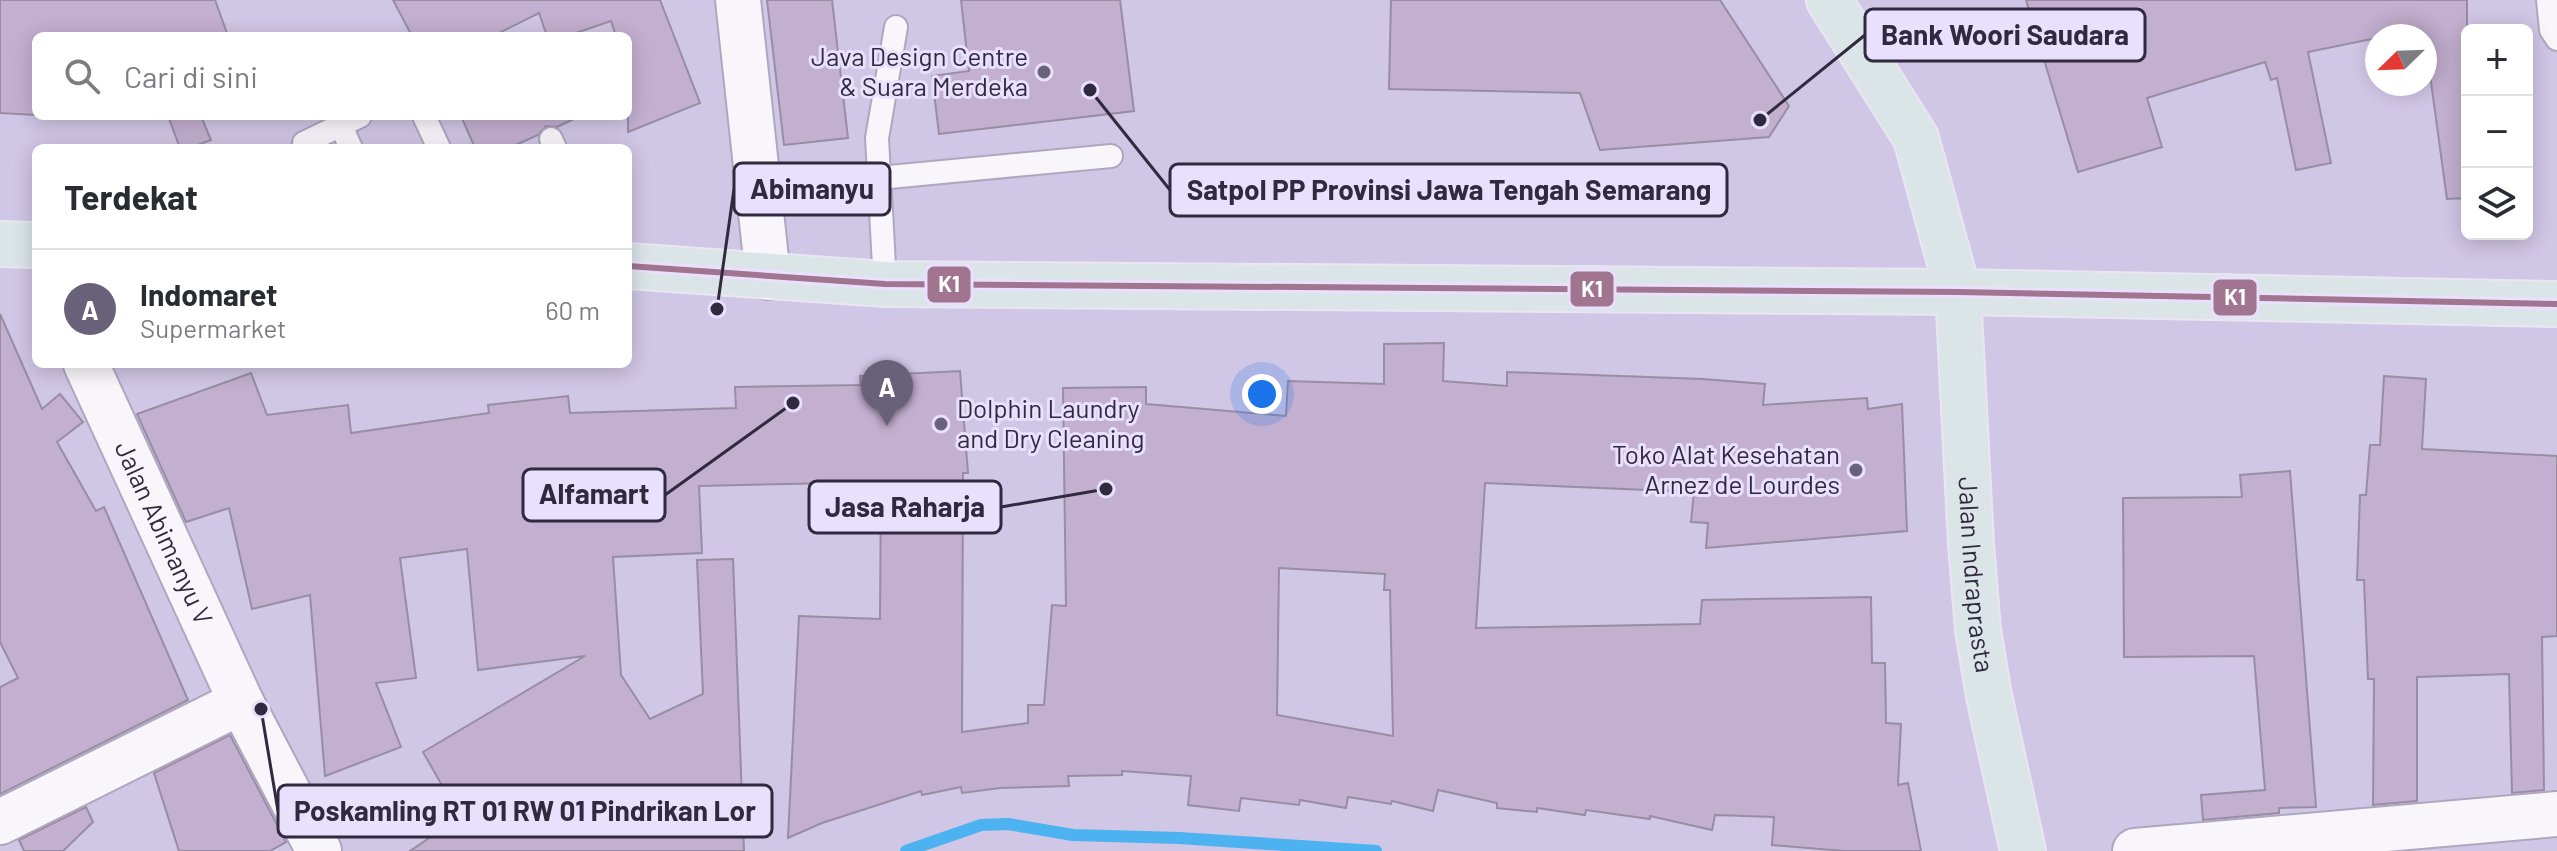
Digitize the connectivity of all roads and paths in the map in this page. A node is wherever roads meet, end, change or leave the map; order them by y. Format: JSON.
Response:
{"nodes":[{"id":1,"x":738,"y":0,"type":"edge"},
{"id":2,"x":1829,"y":0,"type":"edge"},
{"id":3,"x":2548,"y":0,"type":"edge"},
{"id":4,"x":896,"y":27,"type":"dead end"},
{"id":5,"x":2557,"y":39,"type":"edge"},
{"id":6,"x":350,"y":120,"type":"edge"},
{"id":7,"x":426,"y":120,"type":"edge"},
{"id":8,"x":304,"y":143,"type":"dead end"},
{"id":9,"x":351,"y":144,"type":"edge"},
{"id":10,"x":437,"y":144,"type":"edge"},
{"id":11,"x":1111,"y":156,"type":"dead end"},
{"id":12,"x":879,"y":178,"type":"junction"},
{"id":13,"x":632,"y":266,"type":"edge"},
{"id":14,"x":768,"y":277,"type":"junction"},
{"id":15,"x":885,"y":284,"type":"junction"},
{"id":16,"x":1958,"y":292,"type":"junction"},
{"id":17,"x":2557,"y":304,"type":"edge"},
{"id":18,"x":88,"y":368,"type":"edge"},
{"id":19,"x":241,"y":702,"type":"junction"},
{"id":20,"x":2557,"y":814,"type":"edge"},
{"id":21,"x":0,"y":822,"type":"edge"},
{"id":22,"x":2366,"y":841,"type":"edge"},
{"id":23,"x":0,"y":842,"type":"edge"},
{"id":24,"x":5,"y":851,"type":"edge"},
{"id":25,"x":319,"y":851,"type":"edge"},
{"id":26,"x":2023,"y":851,"type":"edge"},
{"id":27,"x":2135,"y":851,"type":"edge"}],
"edges":[{"from":1,"to":14,"type":"street"},
{"from":2,"to":16,"type":"main road","name":"Jalan Indraprasta"},
{"from":3,"to":5,"type":"lane"},
{"from":4,"to":12,"type":"lane"},
{"from":6,"to":8,"type":"lane"},
{"from":6,"to":9,"type":"lane"},
{"from":7,"to":10,"type":"lane"},
{"from":11,"to":12,"type":"lane"},
{"from":12,"to":15,"type":"lane"},
{"from":13,"to":14,"type":"main road"},
{"from":14,"to":15,"type":"main road"},
{"from":15,"to":16,"type":"main road"},
{"from":16,"to":17,"type":"main road"},
{"from":16,"to":26,"type":"main road","name":"Jalan Indraprasta"},
{"from":18,"to":19,"type":"street","name":"Jalan Abimanyu V"},
{"from":19,"to":21,"type":"street"},
{"from":19,"to":25,"type":"street","name":"Jalan Abimanyu V"},
{"from":20,"to":22,"type":"street"},
{"from":22,"to":27,"type":"street"},
{"from":23,"to":24,"type":"street"}]}
